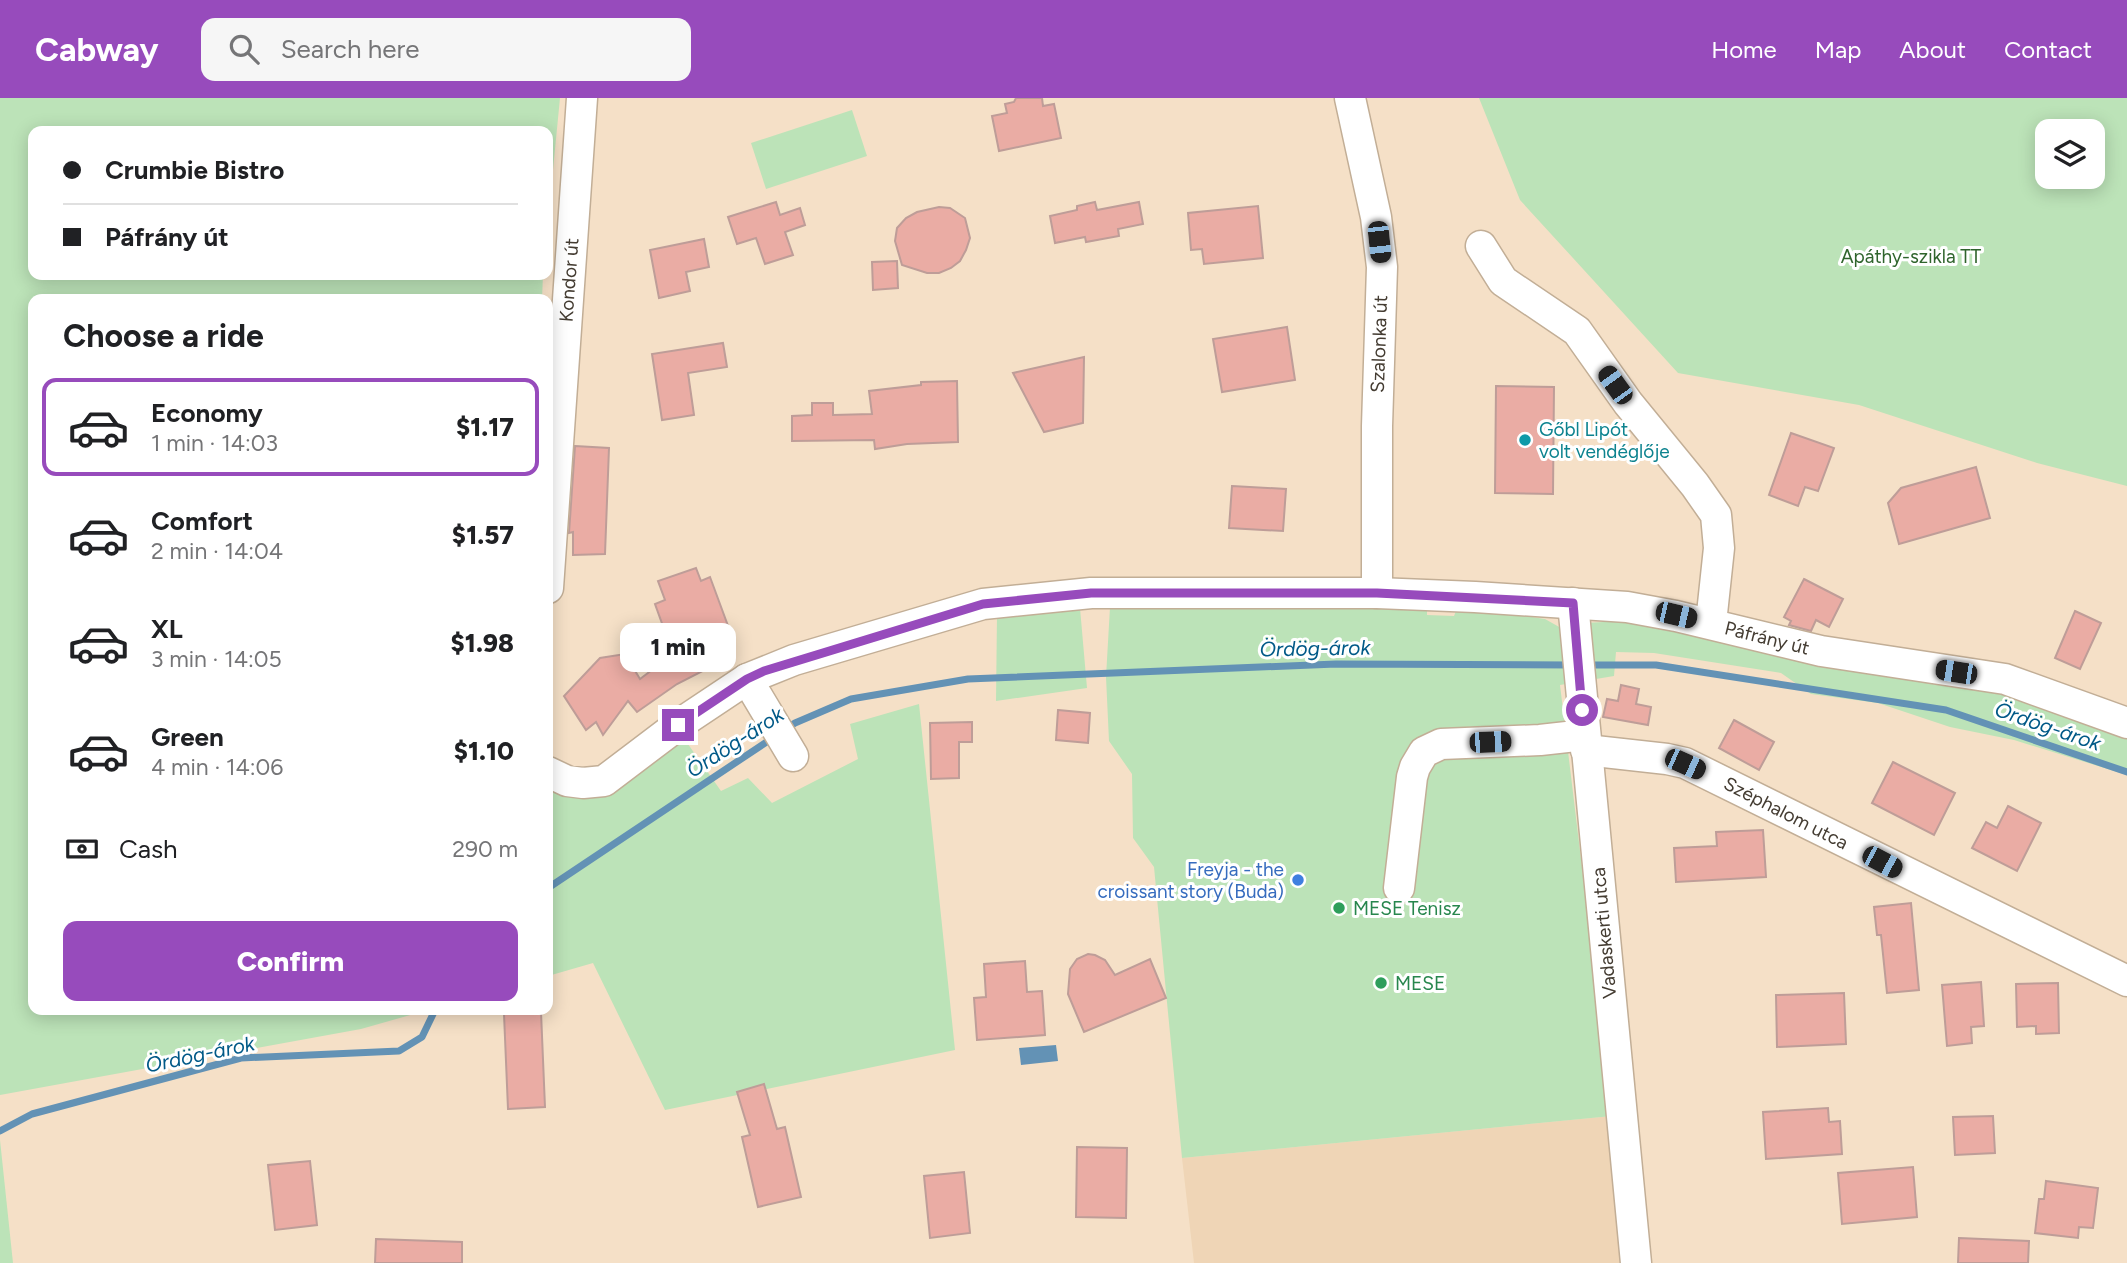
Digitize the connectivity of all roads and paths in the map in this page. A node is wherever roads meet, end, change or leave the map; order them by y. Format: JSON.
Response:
{"nodes":[{"id":1,"x":582,"y":98,"type":"edge"},
{"id":2,"x":1350,"y":98,"type":"edge"},
{"id":3,"x":1481,"y":246,"type":"dead end"},
{"id":4,"x":553,"y":516,"type":"edge"},
{"id":5,"x":1377,"y":593,"type":"junction"},
{"id":6,"x":1574,"y":616,"type":"junction"},
{"id":7,"x":1710,"y":623,"type":"junction"},
{"id":8,"x":747,"y":679,"type":"junction"},
{"id":9,"x":2127,"y":723,"type":"edge"},
{"id":10,"x":1585,"y":742,"type":"junction"},
{"id":11,"x":793,"y":757,"type":"dead end"},
{"id":12,"x":553,"y":774,"type":"edge"},
{"id":13,"x":1399,"y":888,"type":"dead end"},
{"id":14,"x":2127,"y":981,"type":"edge"},
{"id":15,"x":1636,"y":1263,"type":"edge"}],
"edges":[{"from":1,"to":4,"type":"street","name":"Kondor út"},
{"from":2,"to":5,"type":"street","name":"Szalonka út"},
{"from":3,"to":7,"type":"street"},
{"from":5,"to":6,"type":"street","name":"Páfrány út"},
{"from":5,"to":8,"type":"street","name":"Páfrány út"},
{"from":6,"to":7,"type":"street","name":"Páfrány út"},
{"from":6,"to":10,"type":"street","name":"Vadaskerti utca"},
{"from":7,"to":9,"type":"street","name":"Páfrány út"},
{"from":8,"to":11,"type":"street"},
{"from":8,"to":12,"type":"street","name":"Páfrány út"},
{"from":10,"to":13,"type":"street","name":"Széphalom utca"},
{"from":10,"to":14,"type":"street","name":"Széphalom utca"},
{"from":10,"to":15,"type":"street","name":"Vadaskerti utca"}]}
